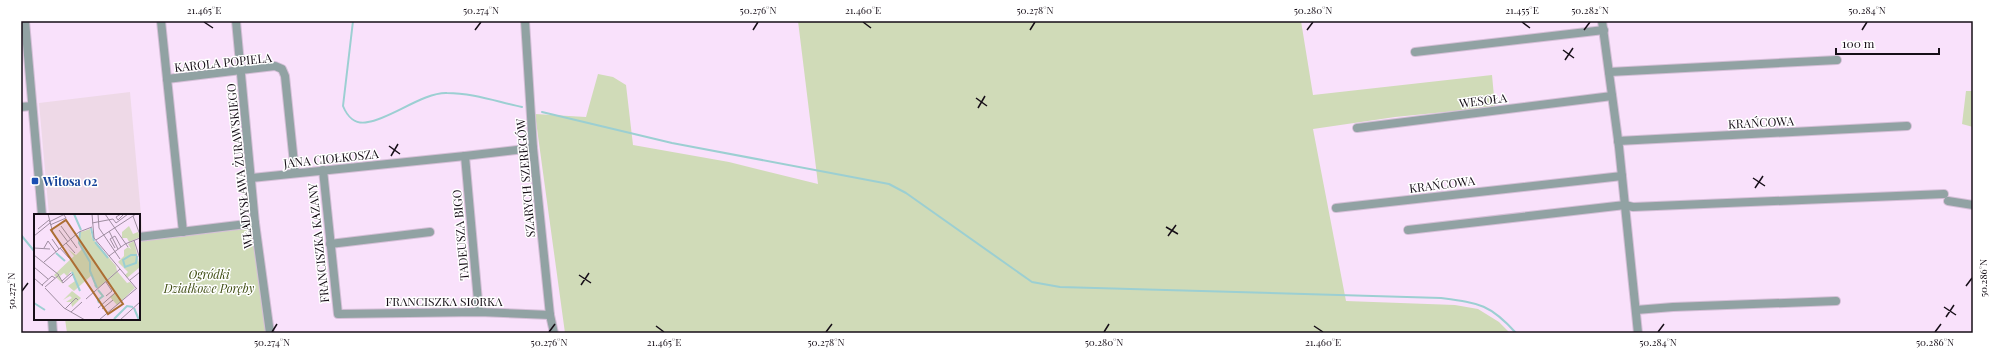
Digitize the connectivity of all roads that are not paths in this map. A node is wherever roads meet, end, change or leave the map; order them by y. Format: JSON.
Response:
{"nodes":[{"id":1,"x":25,"y":21,"type":"edge"},
{"id":2,"x":161,"y":21,"type":"edge"},
{"id":3,"x":236,"y":21,"type":"edge"},
{"id":4,"x":525,"y":21,"type":"edge"},
{"id":5,"x":1602,"y":21,"type":"edge"},
{"id":6,"x":1604,"y":30,"type":"junction"},
{"id":7,"x":1415,"y":52,"type":"dead end"},
{"id":8,"x":1837,"y":60,"type":"dead end"},
{"id":9,"x":241,"y":70,"type":"junction"},
{"id":10,"x":1609,"y":72,"type":"junction"},
{"id":11,"x":167,"y":79,"type":"junction"},
{"id":12,"x":1612,"y":96,"type":"junction"},
{"id":13,"x":32,"y":106,"type":"junction"},
{"id":14,"x":21,"y":108,"type":"edge"},
{"id":15,"x":1906,"y":126,"type":"dead end"},
{"id":16,"x":1357,"y":128,"type":"dead end"},
{"id":17,"x":1618,"y":141,"type":"junction"},
{"id":18,"x":533,"y":148,"type":"junction"},
{"id":19,"x":465,"y":156,"type":"junction"},
{"id":20,"x":323,"y":170,"type":"junction"},
{"id":21,"x":294,"y":173,"type":"junction"},
{"id":22,"x":1622,"y":176,"type":"junction"},
{"id":23,"x":251,"y":178,"type":"junction"},
{"id":24,"x":1625,"y":205,"type":"junction"},
{"id":25,"x":1973,"y":205,"type":"edge"},
{"id":26,"x":1336,"y":208,"type":"dead end"},
{"id":27,"x":42,"y":214,"type":"edge"},
{"id":28,"x":255,"y":223,"type":"junction"},
{"id":29,"x":1408,"y":230,"type":"dead end"},
{"id":30,"x":183,"y":232,"type":"junction"},
{"id":31,"x":430,"y":232,"type":"dead end"},
{"id":32,"x":140,"y":237,"type":"edge"},
{"id":33,"x":330,"y":244,"type":"junction"},
{"id":34,"x":1836,"y":301,"type":"dead end"},
{"id":35,"x":1636,"y":310,"type":"junction"},
{"id":36,"x":479,"y":312,"type":"junction"},
{"id":37,"x":338,"y":314,"type":"joint"},
{"id":38,"x":550,"y":315,"type":"junction"},
{"id":39,"x":52,"y":320,"type":"edge"},
{"id":40,"x":53,"y":333,"type":"edge"},
{"id":41,"x":270,"y":333,"type":"edge"},
{"id":42,"x":554,"y":333,"type":"edge"},
{"id":43,"x":1638,"y":333,"type":"edge"}],
"edges":[{"from":1,"to":13,"type":"street"},
{"from":2,"to":11,"type":"street"},
{"from":3,"to":9,"type":"street","name":"WŁADYSŁAWA ŻURAWSKIEGO"},
{"from":4,"to":18,"type":"street","name":"SZARYCH SZEREGÓW"},
{"from":5,"to":6,"type":"street"},
{"from":6,"to":7,"type":"street"},
{"from":6,"to":10,"type":"street"},
{"from":8,"to":10,"type":"street"},
{"from":9,"to":11,"type":"street","name":"KAROLA POPIELA"},
{"from":9,"to":21,"type":"street","name":"KAROLA POPIELA"},
{"from":9,"to":23,"type":"street","name":"WŁADYSŁAWA ŻURAWSKIEGO"},
{"from":10,"to":12,"type":"street"},
{"from":11,"to":30,"type":"street"},
{"from":12,"to":16,"type":"street","name":"WESOŁA"},
{"from":12,"to":17,"type":"street"},
{"from":13,"to":14,"type":"street"},
{"from":13,"to":27,"type":"street"},
{"from":15,"to":17,"type":"street","name":"KRAŃCOWA"},
{"from":17,"to":22,"type":"street"},
{"from":18,"to":19,"type":"street","name":"JANA CIOŁKOSZA"},
{"from":18,"to":38,"type":"street","name":"SZARYCH SZEREGÓW"},
{"from":19,"to":20,"type":"street","name":"JANA CIOŁKOSZA"},
{"from":19,"to":36,"type":"street","name":"TADEUSZA BIGO"},
{"from":20,"to":21,"type":"street","name":"JANA CIOŁKOSZA"},
{"from":20,"to":33,"type":"street","name":"FRANCISZKA KAZANY"},
{"from":21,"to":23,"type":"street","name":"JANA CIOŁKOSZA"},
{"from":22,"to":24,"type":"street"},
{"from":22,"to":26,"type":"street","name":"KRAŃCOWA"},
{"from":23,"to":28,"type":"street","name":"WŁADYSŁAWA ŻURAWSKIEGO"},
{"from":24,"to":25,"type":"street"},
{"from":24,"to":29,"type":"street"},
{"from":24,"to":35,"type":"street"},
{"from":28,"to":30,"type":"street"},
{"from":28,"to":41,"type":"street","name":"WŁADYSŁAWA ŻURAWSKIEGO"},
{"from":30,"to":32,"type":"street"},
{"from":31,"to":33,"type":"street"},
{"from":33,"to":37,"type":"street","name":"FRANCISZKA KAZANY"},
{"from":34,"to":35,"type":"street"},
{"from":35,"to":43,"type":"street"},
{"from":36,"to":37,"type":"street","name":"FRANCISZKA SIORKA"},
{"from":36,"to":38,"type":"street","name":"FRANCISZKA SIORKA"},
{"from":38,"to":42,"type":"street","name":"SZARYCH SZEREGÓW"},
{"from":39,"to":40,"type":"street"}]}
